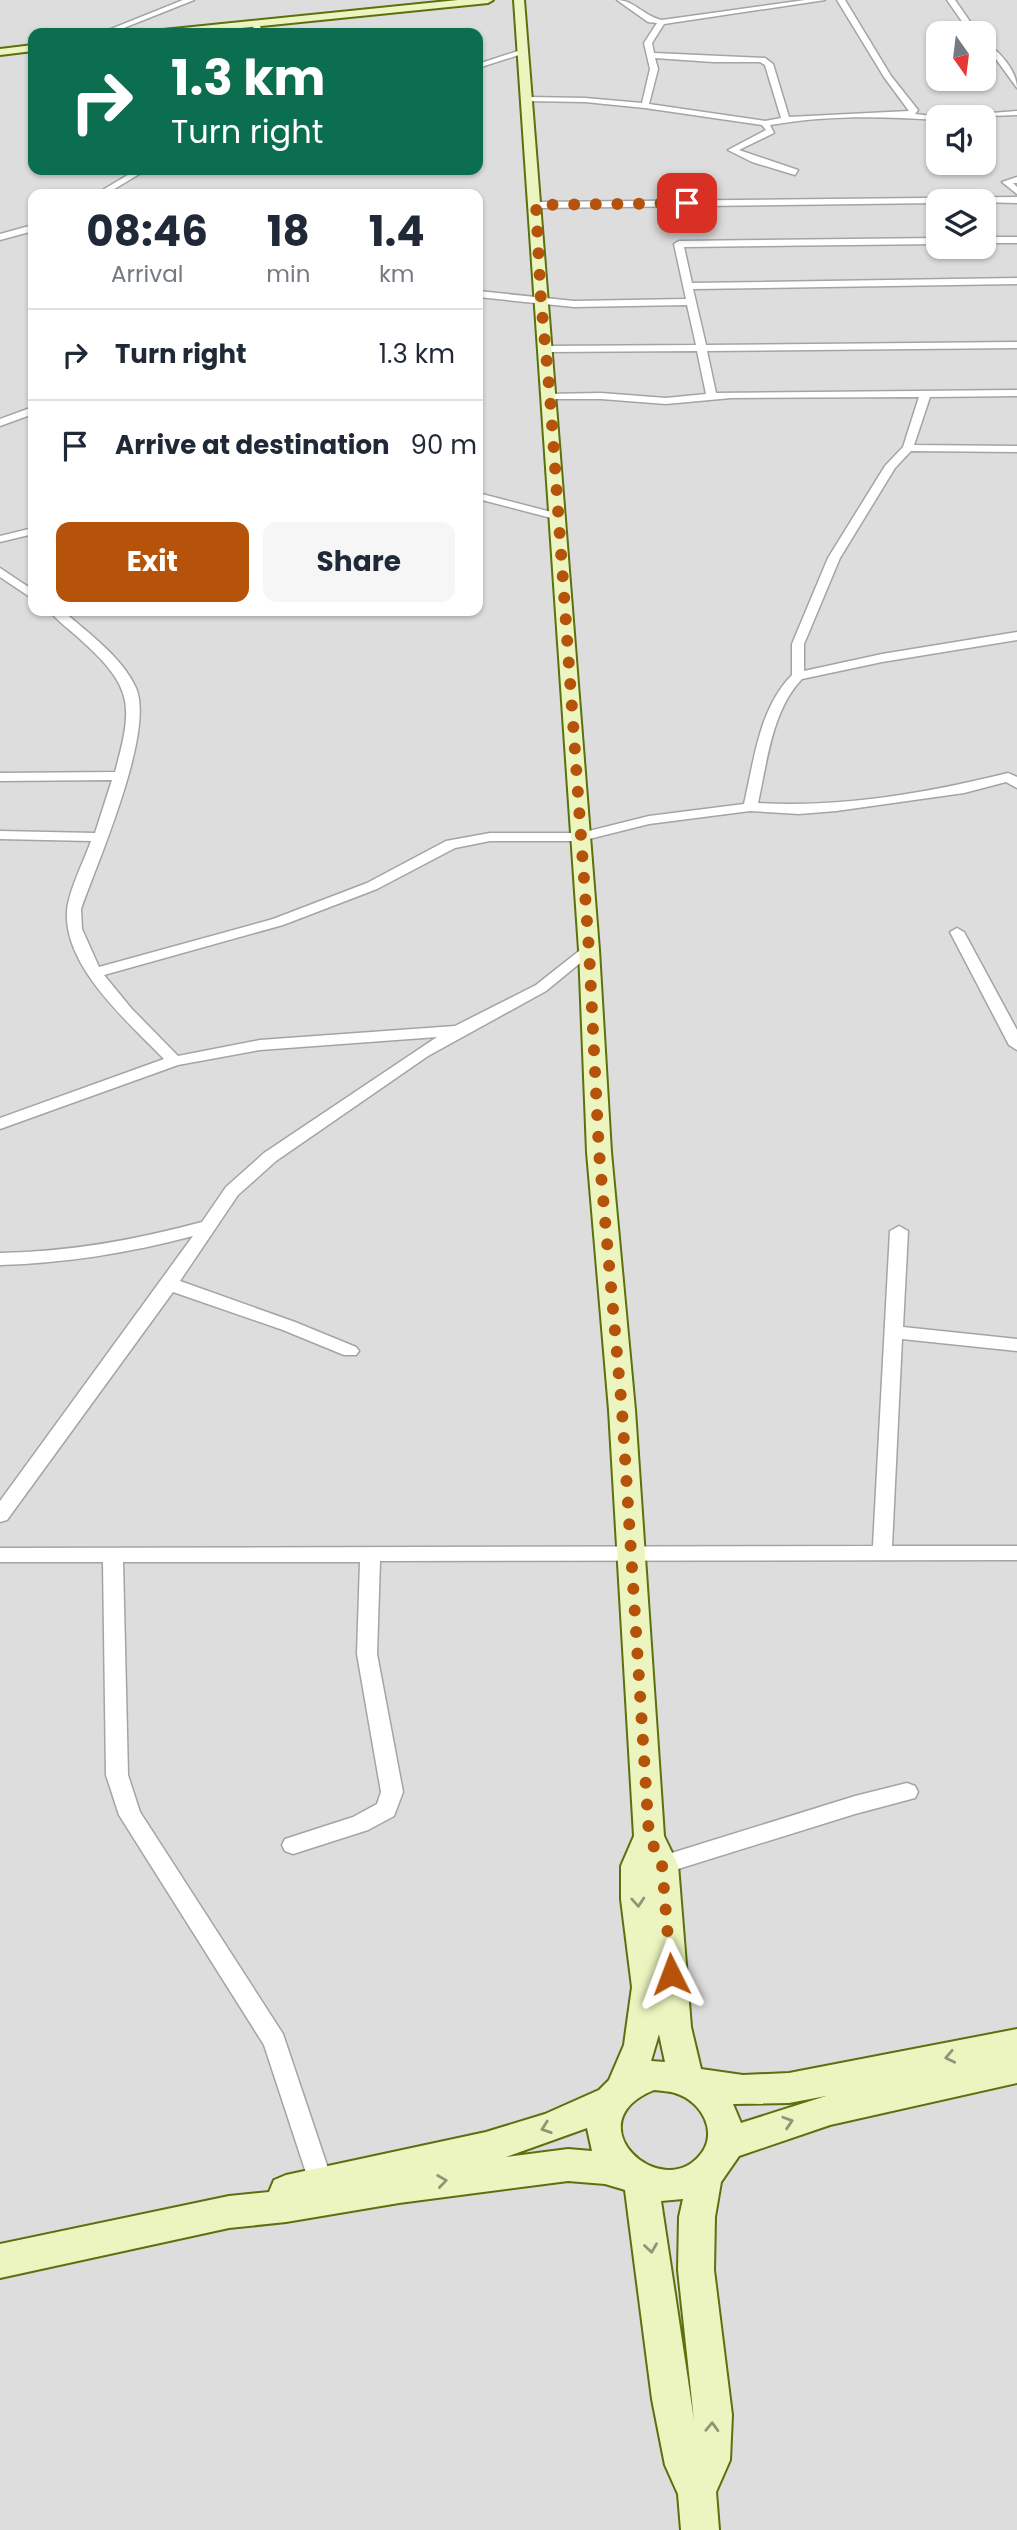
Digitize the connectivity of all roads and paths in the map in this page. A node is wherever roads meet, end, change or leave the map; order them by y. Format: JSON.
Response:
{"nodes":[{"id":1,"x":190,"y":0,"type":"edge"},
{"id":2,"x":488,"y":0,"type":"edge"},
{"id":3,"x":519,"y":0,"type":"edge"},
{"id":4,"x":621,"y":0,"type":"edge"},
{"id":5,"x":821,"y":0,"type":"edge"},
{"id":6,"x":841,"y":0,"type":"edge"},
{"id":7,"x":951,"y":0,"type":"edge"},
{"id":8,"x":966,"y":21,"type":"edge"},
{"id":9,"x":662,"y":22,"type":"junction"},
{"id":10,"x":118,"y":28,"type":"edge"},
{"id":11,"x":265,"y":28,"type":"edge"},
{"id":12,"x":28,"y":49,"type":"edge"},
{"id":13,"x":0,"y":52,"type":"edge"},
{"id":14,"x":524,"y":52,"type":"junction"},
{"id":15,"x":651,"y":55,"type":"junction"},
{"id":16,"x":996,"y":55,"type":"edge"},
{"id":17,"x":483,"y":64,"type":"edge"},
{"id":18,"x":1017,"y":86,"type":"edge"},
{"id":19,"x":528,"y":99,"type":"junction"},
{"id":20,"x":645,"y":106,"type":"junction"},
{"id":21,"x":1017,"y":113,"type":"edge"},
{"id":22,"x":896,"y":115,"type":"junction"},
{"id":23,"x":996,"y":115,"type":"edge"},
{"id":24,"x":926,"y":117,"type":"edge"},
{"id":25,"x":786,"y":119,"type":"junction"},
{"id":26,"x":765,"y":123,"type":"junction"},
{"id":27,"x":794,"y":172,"type":"dead end"},
{"id":28,"x":133,"y":175,"type":"edge"},
{"id":29,"x":1017,"y":180,"type":"edge"},
{"id":30,"x":109,"y":189,"type":"edge"},
{"id":31,"x":1017,"y":191,"type":"edge"},
{"id":32,"x":1017,"y":200,"type":"edge"},
{"id":33,"x":536,"y":205,"type":"junction"},
{"id":34,"x":28,"y":230,"type":"edge"},
{"id":35,"x":14,"y":234,"type":"junction"},
{"id":36,"x":0,"y":237,"type":"edge"},
{"id":37,"x":28,"y":240,"type":"edge"},
{"id":38,"x":996,"y":240,"type":"edge"},
{"id":39,"x":1017,"y":240,"type":"edge"},
{"id":40,"x":926,"y":241,"type":"edge"},
{"id":41,"x":1017,"y":281,"type":"edge"},
{"id":42,"x":688,"y":286,"type":"junction"},
{"id":43,"x":483,"y":295,"type":"edge"},
{"id":44,"x":541,"y":301,"type":"junction"},
{"id":45,"x":693,"y":302,"type":"junction"},
{"id":46,"x":1017,"y":345,"type":"edge"},
{"id":47,"x":701,"y":348,"type":"junction"},
{"id":48,"x":545,"y":349,"type":"junction"},
{"id":49,"x":1017,"y":393,"type":"edge"},
{"id":50,"x":925,"y":395,"type":"junction"},
{"id":51,"x":550,"y":396,"type":"junction"},
{"id":52,"x":712,"y":397,"type":"junction"},
{"id":53,"x":28,"y":412,"type":"edge"},
{"id":54,"x":0,"y":423,"type":"edge"},
{"id":55,"x":908,"y":448,"type":"junction"},
{"id":56,"x":1017,"y":449,"type":"edge"},
{"id":57,"x":483,"y":497,"type":"edge"},
{"id":58,"x":559,"y":517,"type":"junction"},
{"id":59,"x":28,"y":532,"type":"edge"},
{"id":60,"x":0,"y":540,"type":"edge"},
{"id":61,"x":0,"y":572,"type":"edge"},
{"id":62,"x":28,"y":592,"type":"edge"},
{"id":63,"x":61,"y":616,"type":"edge"},
{"id":64,"x":1017,"y":636,"type":"edge"},
{"id":65,"x":798,"y":676,"type":"junction"},
{"id":66,"x":120,"y":776,"type":"junction"},
{"id":67,"x":0,"y":777,"type":"edge"},
{"id":68,"x":1014,"y":778,"type":"edge"},
{"id":69,"x":750,"y":807,"type":"junction"},
{"id":70,"x":0,"y":835,"type":"edge"},
{"id":71,"x":581,"y":836,"type":"junction"},
{"id":72,"x":98,"y":837,"type":"junction"},
{"id":73,"x":957,"y":932,"type":"dead end"},
{"id":74,"x":589,"y":950,"type":"junction"},
{"id":75,"x":94,"y":973,"type":"junction"},
{"id":76,"x":458,"y":1031,"type":"junction"},
{"id":77,"x":1017,"y":1045,"type":"edge"},
{"id":78,"x":174,"y":1061,"type":"junction"},
{"id":79,"x":0,"y":1124,"type":"edge"},
{"id":80,"x":209,"y":1226,"type":"junction"},
{"id":81,"x":899,"y":1231,"type":"dead end"},
{"id":82,"x":0,"y":1259,"type":"edge"},
{"id":83,"x":169,"y":1284,"type":"junction"},
{"id":84,"x":895,"y":1332,"type":"junction"},
{"id":85,"x":1017,"y":1345,"type":"edge"},
{"id":86,"x":350,"y":1351,"type":"dead end"},
{"id":87,"x":0,"y":1515,"type":"edge"},
{"id":88,"x":1017,"y":1553,"type":"edge"},
{"id":89,"x":370,"y":1554,"type":"junction"},
{"id":90,"x":632,"y":1554,"type":"junction"},
{"id":91,"x":882,"y":1554,"type":"junction"},
{"id":92,"x":0,"y":1555,"type":"edge"},
{"id":93,"x":113,"y":1555,"type":"junction"},
{"id":94,"x":907,"y":1792,"type":"dead end"},
{"id":95,"x":293,"y":1845,"type":"dead end"},
{"id":96,"x":655,"y":1850,"type":"junction"},
{"id":97,"x":1017,"y":2044,"type":"edge"},
{"id":98,"x":1017,"y":2068,"type":"edge"},
{"id":99,"x":691,"y":2082,"type":"junction"},
{"id":100,"x":616,"y":2095,"type":"junction"},
{"id":101,"x":715,"y":2160,"type":"junction"},
{"id":102,"x":636,"y":2178,"type":"junction"},
{"id":103,"x":321,"y":2183,"type":"junction"},
{"id":104,"x":229,"y":2212,"type":"junction"},
{"id":105,"x":0,"y":2261,"type":"edge"},
{"id":106,"x":696,"y":2492,"type":"junction"},
{"id":107,"x":700,"y":2530,"type":"edge"}],
"edges":[{"from":1,"to":10,"type":"street"},
{"from":2,"to":11,"type":"main road"},
{"from":3,"to":14,"type":"main road"},
{"from":4,"to":9,"type":"street"},
{"from":5,"to":9,"type":"street"},
{"from":6,"to":22,"type":"street"},
{"from":7,"to":8,"type":"street"},
{"from":9,"to":15,"type":"street"},
{"from":12,"to":13,"type":"main road"},
{"from":14,"to":17,"type":"street"},
{"from":14,"to":19,"type":"main road"},
{"from":15,"to":20,"type":"street"},
{"from":15,"to":25,"type":"street"},
{"from":16,"to":18,"type":"street"},
{"from":19,"to":20,"type":"street"},
{"from":19,"to":33,"type":"main road"},
{"from":20,"to":26,"type":"street"},
{"from":21,"to":23,"type":"street"},
{"from":22,"to":24,"type":"street"},
{"from":22,"to":25,"type":"street"},
{"from":25,"to":26,"type":"street"},
{"from":26,"to":27,"type":"street"},
{"from":28,"to":30,"type":"street"},
{"from":29,"to":31,"type":"street"},
{"from":32,"to":33,"type":"street"},
{"from":33,"to":44,"type":"main road"},
{"from":34,"to":35,"type":"street"},
{"from":35,"to":36,"type":"street"},
{"from":35,"to":37,"type":"street"},
{"from":38,"to":39,"type":"street"},
{"from":40,"to":42,"type":"street"},
{"from":41,"to":42,"type":"street"},
{"from":42,"to":45,"type":"street"},
{"from":43,"to":44,"type":"street"},
{"from":44,"to":45,"type":"street"},
{"from":44,"to":48,"type":"main road"},
{"from":45,"to":47,"type":"street"},
{"from":46,"to":47,"type":"street"},
{"from":47,"to":48,"type":"street"},
{"from":47,"to":52,"type":"street"},
{"from":48,"to":51,"type":"main road"},
{"from":49,"to":50,"type":"street"},
{"from":50,"to":52,"type":"street"},
{"from":50,"to":55,"type":"street"},
{"from":51,"to":52,"type":"street"},
{"from":51,"to":58,"type":"main road"},
{"from":53,"to":54,"type":"street"},
{"from":55,"to":56,"type":"street"},
{"from":55,"to":65,"type":"street"},
{"from":57,"to":58,"type":"street"},
{"from":58,"to":71,"type":"main road"},
{"from":59,"to":60,"type":"street"},
{"from":61,"to":62,"type":"street"},
{"from":63,"to":66,"type":"street"},
{"from":64,"to":65,"type":"street"},
{"from":65,"to":69,"type":"street"},
{"from":66,"to":67,"type":"street"},
{"from":66,"to":72,"type":"street"},
{"from":68,"to":69,"type":"street"},
{"from":69,"to":71,"type":"street"},
{"from":70,"to":72,"type":"street"},
{"from":71,"to":74,"type":"main road"},
{"from":71,"to":75,"type":"street"},
{"from":72,"to":75,"type":"street"},
{"from":73,"to":77,"type":"street"},
{"from":74,"to":76,"type":"street"},
{"from":74,"to":90,"type":"main road"},
{"from":75,"to":78,"type":"street"},
{"from":76,"to":78,"type":"street"},
{"from":76,"to":80,"type":"street"},
{"from":78,"to":79,"type":"street"},
{"from":80,"to":82,"type":"street"},
{"from":80,"to":83,"type":"street"},
{"from":81,"to":84,"type":"street"},
{"from":83,"to":86,"type":"street"},
{"from":83,"to":87,"type":"street"},
{"from":84,"to":85,"type":"street"},
{"from":84,"to":91,"type":"street"},
{"from":88,"to":91,"type":"street"},
{"from":89,"to":90,"type":"street"},
{"from":89,"to":93,"type":"street"},
{"from":89,"to":95,"type":"street"},
{"from":90,"to":91,"type":"street"},
{"from":90,"to":96,"type":"main road"},
{"from":92,"to":93,"type":"street"},
{"from":93,"to":103,"type":"street"},
{"from":94,"to":96,"type":"street"},
{"from":96,"to":99,"type":"main road"},
{"from":96,"to":100,"type":"main road","one_way":true},
{"from":97,"to":99,"type":"main road","one_way":true},
{"from":101,"to":98,"type":"main road","one_way":true},
{"from":99,"to":100,"type":"main road"},
{"from":99,"to":101,"type":"main road"},
{"from":100,"to":102,"type":"main road"},
{"from":100,"to":103,"type":"main road","one_way":true},
{"from":101,"to":102,"type":"main road"},
{"from":106,"to":101,"type":"main road","one_way":true},
{"from":104,"to":102,"type":"main road","one_way":true},
{"from":102,"to":106,"type":"main road","one_way":true},
{"from":103,"to":104,"type":"main road"},
{"from":104,"to":105,"type":"main road"},
{"from":106,"to":107,"type":"main road"}]}
